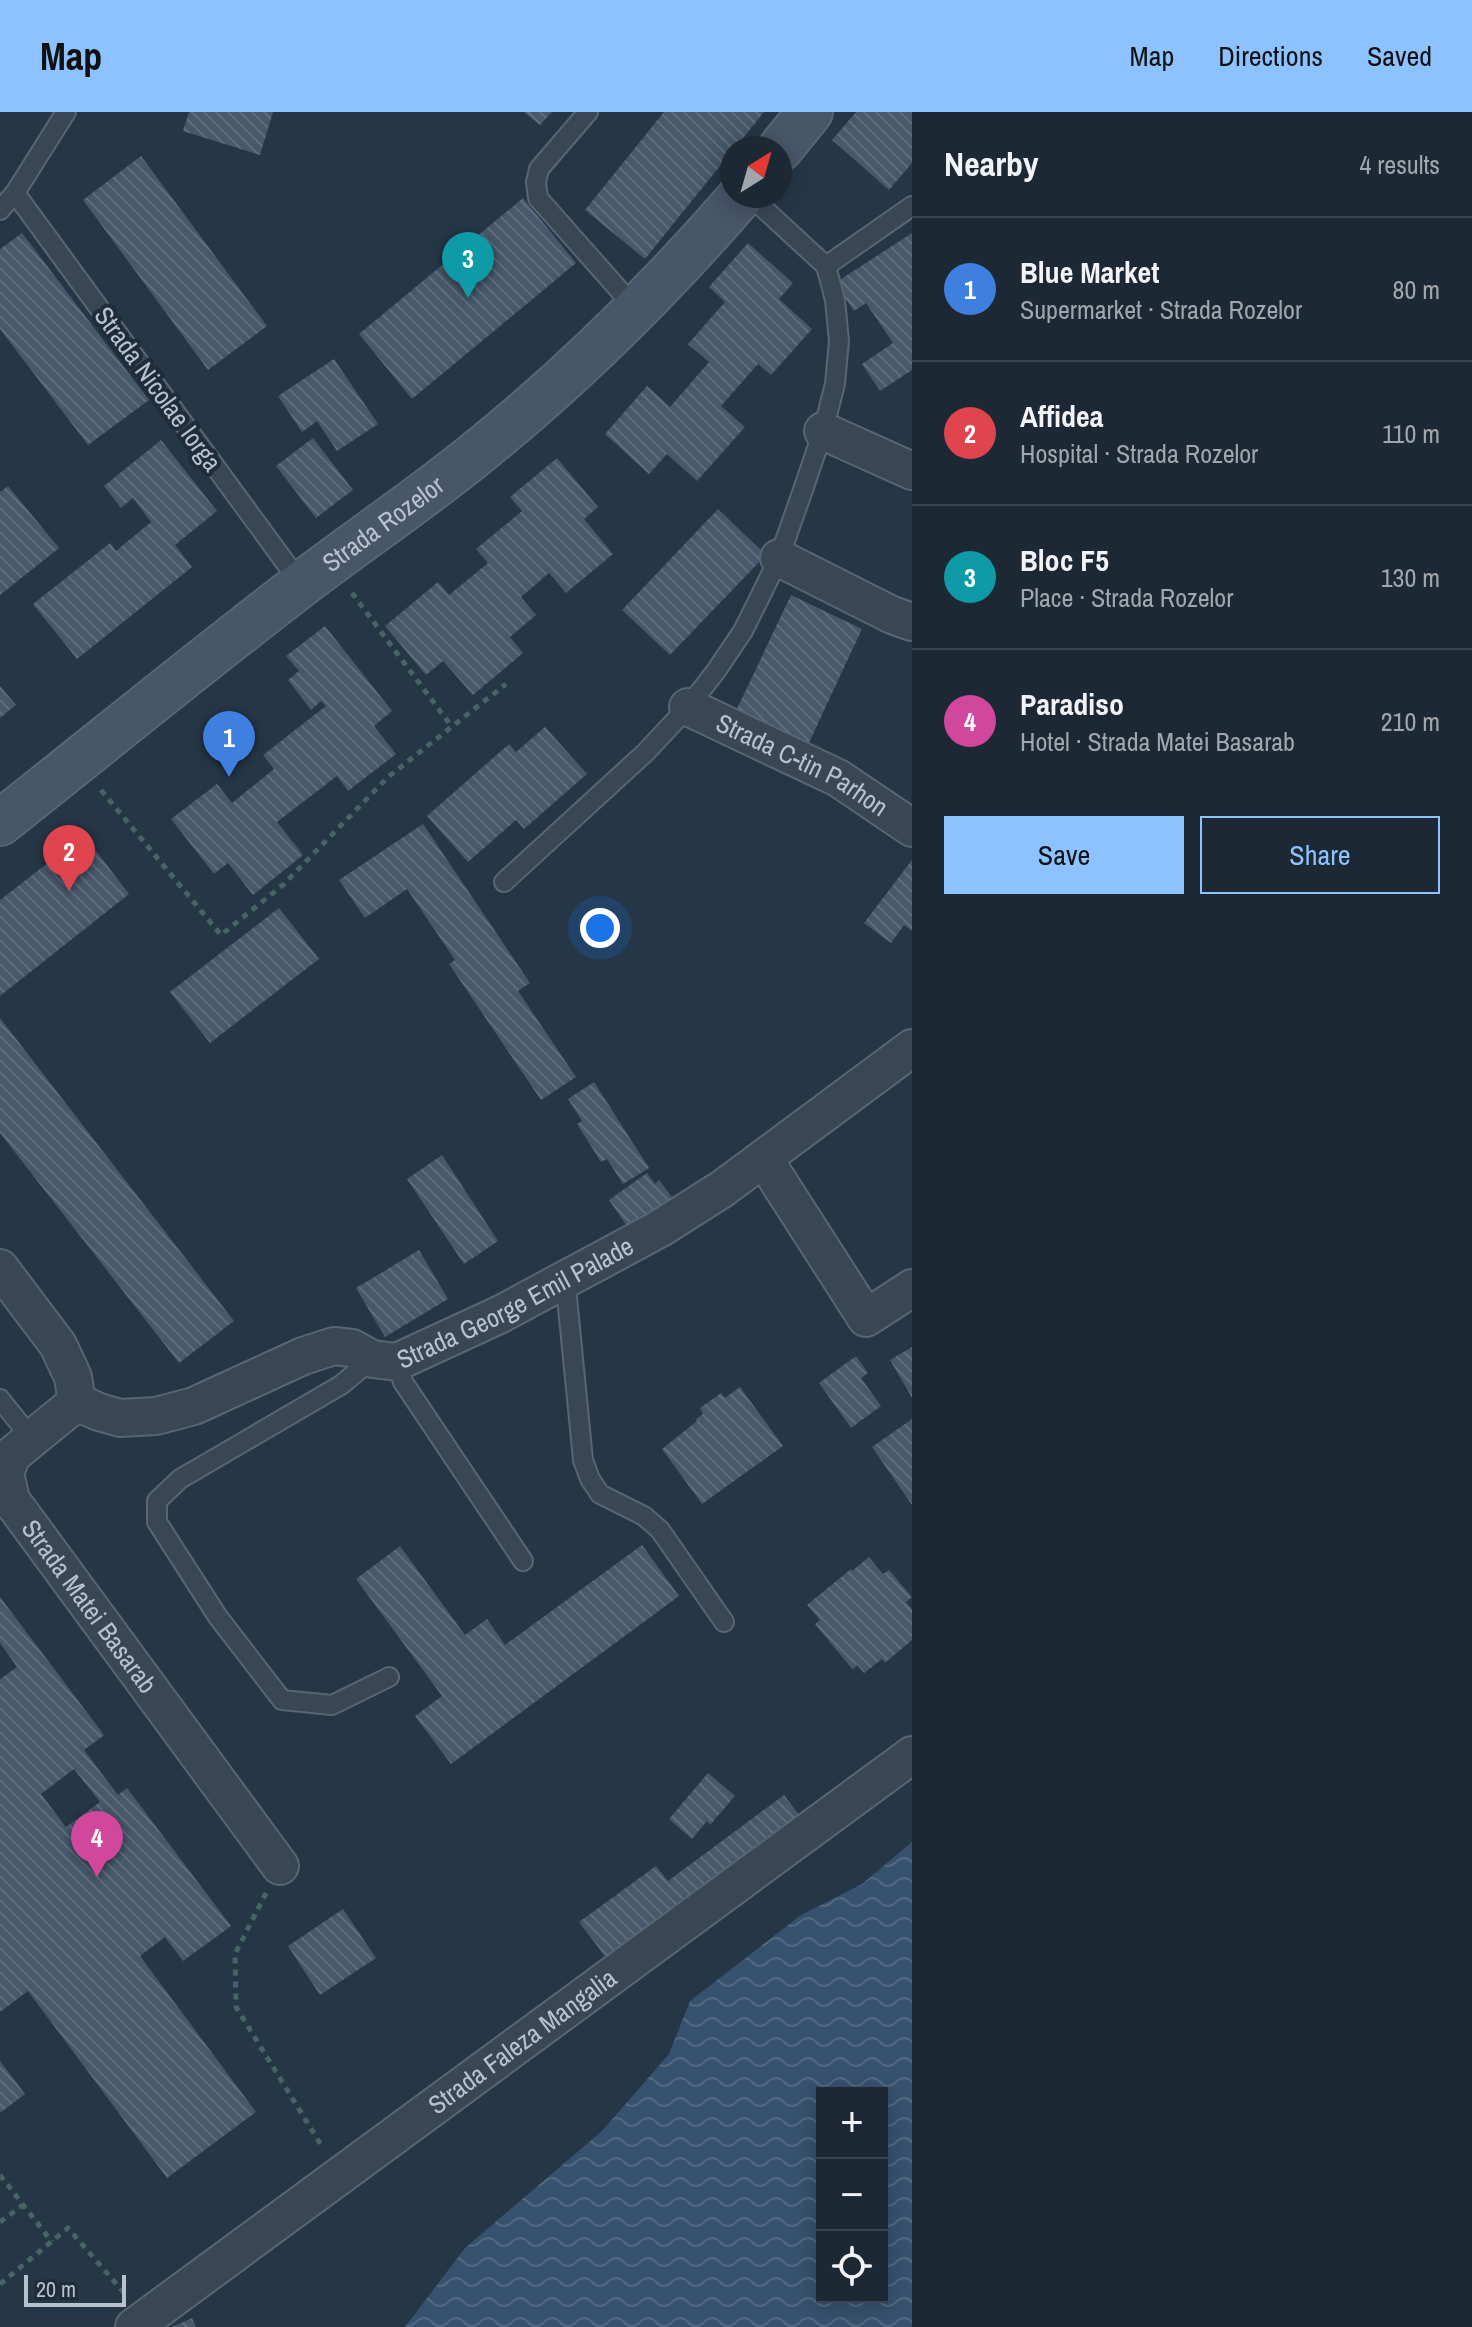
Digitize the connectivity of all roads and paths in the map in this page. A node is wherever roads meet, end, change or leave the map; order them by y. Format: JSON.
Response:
{"nodes":[{"id":1,"x":66,"y":112,"type":"edge"},
{"id":2,"x":588,"y":112,"type":"edge"},
{"id":3,"x":810,"y":112,"type":"edge"},
{"id":4,"x":791,"y":136,"type":"edge"},
{"id":5,"x":15,"y":193,"type":"junction"},
{"id":6,"x":912,"y":206,"type":"edge"},
{"id":7,"x":730,"y":208,"type":"edge"},
{"id":8,"x":763,"y":208,"type":"edge"},
{"id":9,"x":0,"y":210,"type":"edge"},
{"id":10,"x":826,"y":266,"type":"junction"},
{"id":11,"x":636,"y":309,"type":"junction"},
{"id":12,"x":823,"y":431,"type":"junction"},
{"id":13,"x":912,"y":471,"type":"edge"},
{"id":14,"x":779,"y":558,"type":"junction"},
{"id":15,"x":315,"y":574,"type":"junction"},
{"id":16,"x":912,"y":622,"type":"edge"},
{"id":17,"x":506,"y":684,"type":"dead end"},
{"id":18,"x":688,"y":707,"type":"junction"},
{"id":19,"x":452,"y":727,"type":"junction"},
{"id":20,"x":77,"y":761,"type":"junction"},
{"id":21,"x":0,"y":823,"type":"edge"},
{"id":22,"x":912,"y":828,"type":"edge"},
{"id":23,"x":504,"y":882,"type":"dead end"},
{"id":24,"x":912,"y":1048,"type":"edge"},
{"id":25,"x":764,"y":1159,"type":"junction"},
{"id":26,"x":0,"y":1268,"type":"edge"},
{"id":27,"x":565,"y":1277,"type":"junction"},
{"id":28,"x":912,"y":1288,"type":"edge"},
{"id":29,"x":384,"y":1360,"type":"junction"},
{"id":30,"x":0,"y":1399,"type":"edge"},
{"id":31,"x":77,"y":1402,"type":"junction"},
{"id":32,"x":15,"y":1451,"type":"edge"},
{"id":33,"x":523,"y":1561,"type":"dead end"},
{"id":34,"x":724,"y":1622,"type":"dead end"},
{"id":35,"x":389,"y":1677,"type":"dead end"},
{"id":36,"x":912,"y":1755,"type":"edge"},
{"id":37,"x":280,"y":1866,"type":"joint"},
{"id":38,"x":0,"y":2175,"type":"edge"},
{"id":39,"x":340,"y":2176,"type":"junction"},
{"id":40,"x":23,"y":2205,"type":"junction"},
{"id":41,"x":0,"y":2222,"type":"edge"},
{"id":42,"x":52,"y":2242,"type":"junction"},
{"id":43,"x":0,"y":2284,"type":"edge"},
{"id":44,"x":140,"y":2323,"type":"edge"}],
"edges":[{"from":1,"to":5,"type":"lane"},
{"from":2,"to":11,"type":"lane"},
{"from":3,"to":4,"type":"street"},
{"from":5,"to":9,"type":"lane"},
{"from":5,"to":15,"type":"lane","name":"Strada Nicolae Iorga"},
{"from":6,"to":10,"type":"lane"},
{"from":7,"to":11,"type":"street","name":"Strada Rozelor"},
{"from":8,"to":10,"type":"lane"},
{"from":10,"to":12,"type":"lane"},
{"from":11,"to":15,"type":"street","name":"Strada Rozelor"},
{"from":12,"to":13,"type":"street"},
{"from":12,"to":14,"type":"lane"},
{"from":14,"to":16,"type":"street"},
{"from":14,"to":18,"type":"lane"},
{"from":15,"to":19,"type":"path"},
{"from":15,"to":20,"type":"street","name":"Strada Rozelor"},
{"from":17,"to":19,"type":"path"},
{"from":18,"to":22,"type":"street","name":"Strada C-tin Parhon"},
{"from":18,"to":23,"type":"lane"},
{"from":19,"to":20,"type":"path"},
{"from":20,"to":21,"type":"street","name":"Strada Rozelor"},
{"from":24,"to":25,"type":"street","name":"Strada George Emil Palade"},
{"from":25,"to":27,"type":"street","name":"Strada George Emil Palade"},
{"from":25,"to":28,"type":"street"},
{"from":26,"to":31,"type":"street"},
{"from":27,"to":29,"type":"street","name":"Strada George Emil Palade"},
{"from":27,"to":34,"type":"lane"},
{"from":29,"to":31,"type":"street","name":"Strada George Emil Palade"},
{"from":29,"to":33,"type":"lane"},
{"from":29,"to":35,"type":"lane"},
{"from":30,"to":32,"type":"lane"},
{"from":31,"to":32,"type":"street"},
{"from":32,"to":37,"type":"street","name":"Strada Matei Basarab"},
{"from":36,"to":39,"type":"street","name":"Strada Faleza Mangalia"},
{"from":37,"to":39,"type":"path"},
{"from":38,"to":40,"type":"path"},
{"from":39,"to":44,"type":"street","name":"Strada Faleza Mangalia"},
{"from":40,"to":41,"type":"path"},
{"from":40,"to":42,"type":"path"},
{"from":42,"to":43,"type":"path"},
{"from":42,"to":44,"type":"path"}]}
